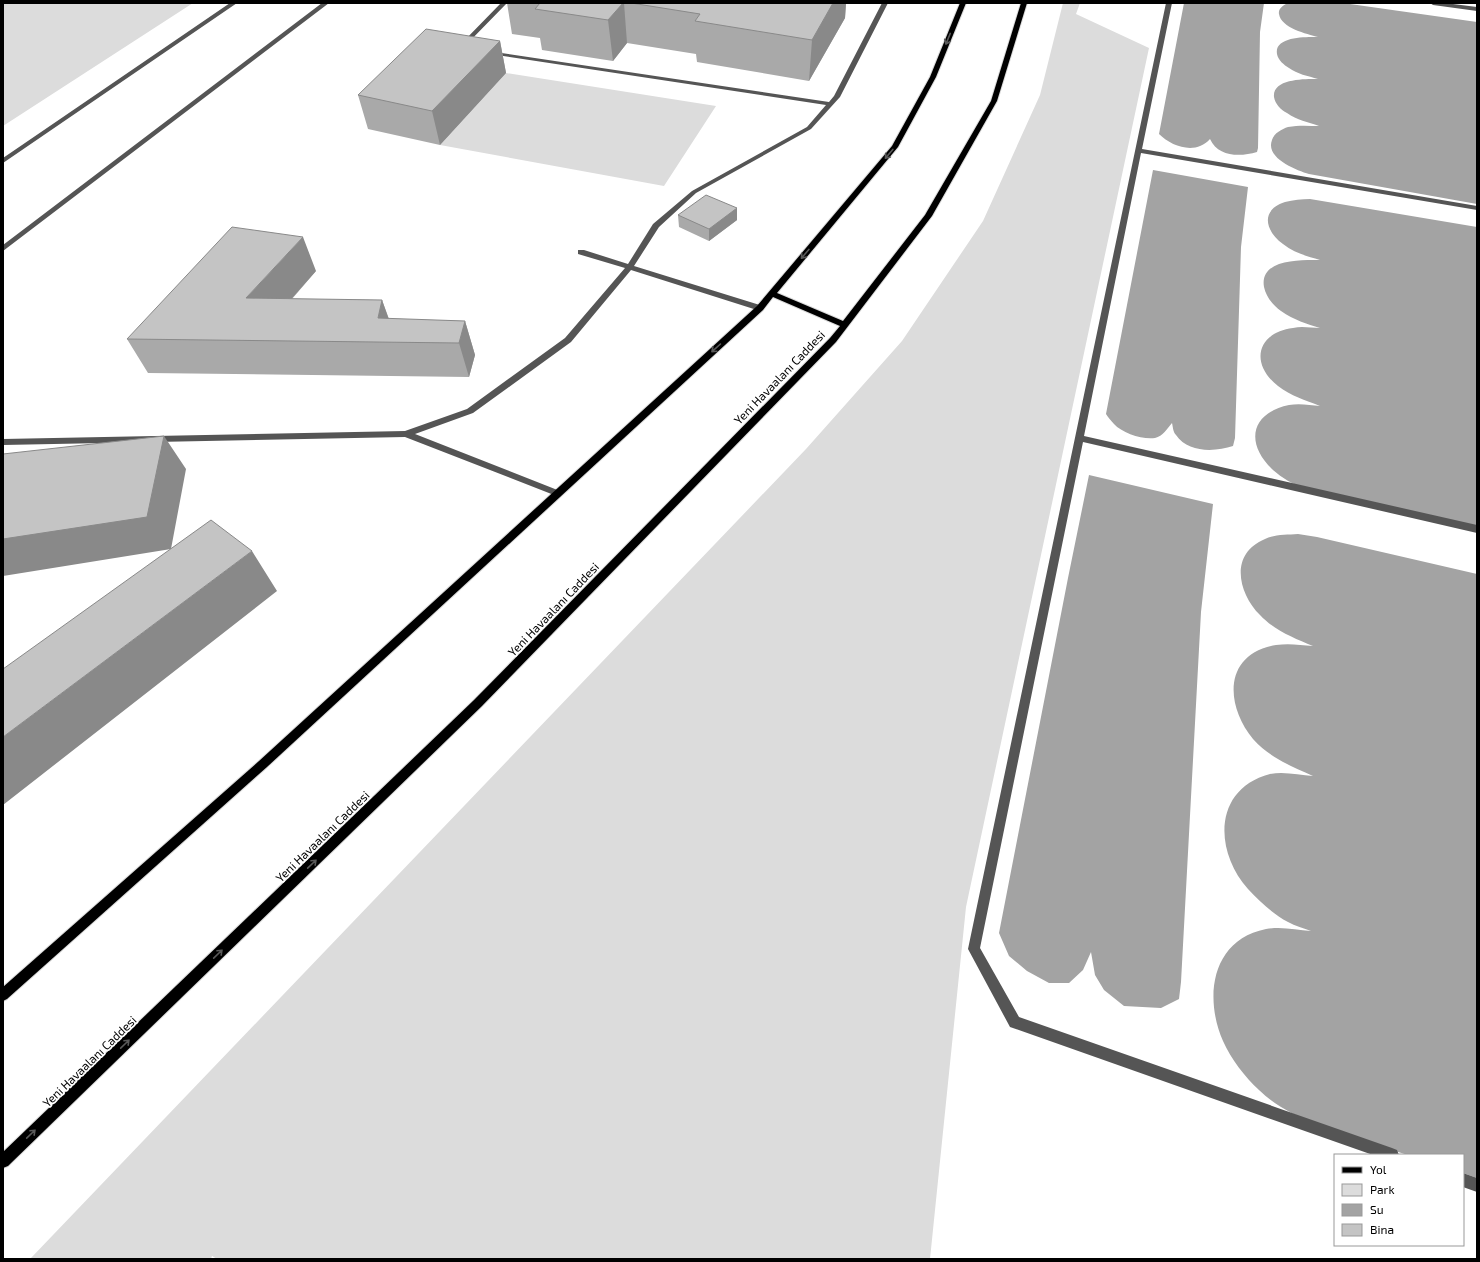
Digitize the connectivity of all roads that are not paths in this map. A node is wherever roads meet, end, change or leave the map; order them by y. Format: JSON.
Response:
{"nodes":[{"id":1,"x":234,"y":3,"type":"edge"},
{"id":2,"x":326,"y":3,"type":"edge"},
{"id":3,"x":504,"y":3,"type":"edge"},
{"id":4,"x":885,"y":3,"type":"edge"},
{"id":5,"x":963,"y":3,"type":"edge"},
{"id":6,"x":1024,"y":3,"type":"edge"},
{"id":7,"x":1169,"y":3,"type":"edge"},
{"id":8,"x":1433,"y":3,"type":"edge"},
{"id":9,"x":1477,"y":9,"type":"edge"},
{"id":10,"x":468,"y":49,"type":"edge"},
{"id":11,"x":484,"y":51,"type":"edge"},
{"id":12,"x":830,"y":104,"type":"junction"},
{"id":13,"x":1138,"y":150,"type":"junction"},
{"id":14,"x":3,"y":161,"type":"edge"},
{"id":15,"x":1477,"y":208,"type":"edge"},
{"id":16,"x":3,"y":248,"type":"edge"},
{"id":17,"x":581,"y":252,"type":"dead end"},
{"id":18,"x":630,"y":267,"type":"junction"},
{"id":19,"x":772,"y":294,"type":"junction"},
{"id":20,"x":760,"y":308,"type":"junction"},
{"id":21,"x":845,"y":325,"type":"junction"},
{"id":22,"x":406,"y":434,"type":"junction"},
{"id":23,"x":1079,"y":438,"type":"junction"},
{"id":24,"x":3,"y":442,"type":"edge"},
{"id":25,"x":557,"y":494,"type":"junction"},
{"id":26,"x":1477,"y":529,"type":"edge"},
{"id":27,"x":3,"y":995,"type":"edge"},
{"id":28,"x":1389,"y":1154,"type":"edge"},
{"id":29,"x":3,"y":1161,"type":"edge"},
{"id":30,"x":1464,"y":1180,"type":"edge"},
{"id":31,"x":1477,"y":1185,"type":"edge"}],
"edges":[{"from":1,"to":14,"type":"lane"},
{"from":2,"to":16,"type":"lane"},
{"from":3,"to":10,"type":"lane"},
{"from":4,"to":12,"type":"lane"},
{"from":5,"to":19,"type":"main road","one_way":true},
{"from":6,"to":21,"type":"main road","name":"Yeni Havaalanı Caddesi"},
{"from":7,"to":13,"type":"lane"},
{"from":8,"to":9,"type":"lane"},
{"from":11,"to":12,"type":"lane"},
{"from":12,"to":18,"type":"lane"},
{"from":13,"to":15,"type":"lane"},
{"from":13,"to":23,"type":"lane"},
{"from":17,"to":18,"type":"lane"},
{"from":18,"to":20,"type":"lane"},
{"from":18,"to":22,"type":"lane"},
{"from":19,"to":20,"type":"main road"},
{"from":19,"to":21,"type":"main road"},
{"from":20,"to":25,"type":"main road","one_way":true},
{"from":29,"to":21,"type":"main road","name":"Yeni Havaalanı Caddesi","one_way":true},
{"from":22,"to":24,"type":"lane"},
{"from":22,"to":25,"type":"lane"},
{"from":23,"to":26,"type":"lane"},
{"from":23,"to":28,"type":"lane"},
{"from":25,"to":27,"type":"main road"},
{"from":30,"to":31,"type":"lane"}]}
